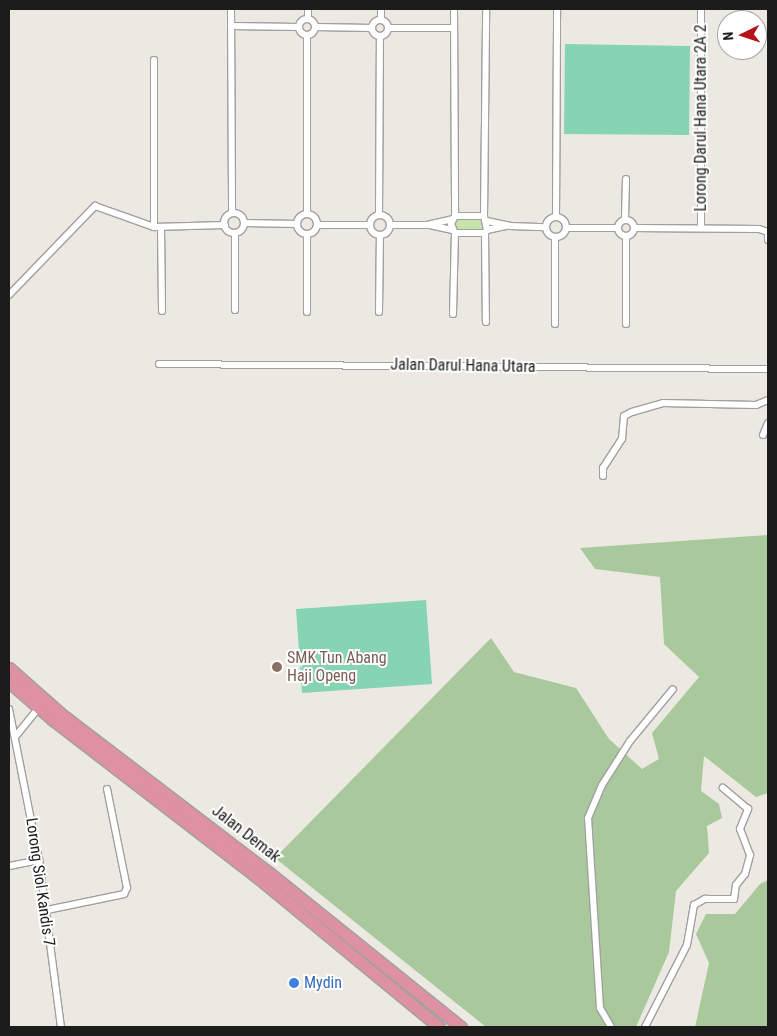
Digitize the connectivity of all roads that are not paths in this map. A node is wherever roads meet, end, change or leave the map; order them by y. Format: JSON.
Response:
{"nodes":[{"id":1,"x":231,"y":9,"type":"edge"},
{"id":2,"x":308,"y":9,"type":"edge"},
{"id":3,"x":381,"y":9,"type":"edge"},
{"id":4,"x":454,"y":9,"type":"edge"},
{"id":5,"x":486,"y":9,"type":"edge"},
{"id":6,"x":558,"y":9,"type":"edge"},
{"id":7,"x":701,"y":9,"type":"edge"},
{"id":8,"x":308,"y":19,"type":"junction"},
{"id":9,"x":381,"y":19,"type":"junction"},
{"id":10,"x":231,"y":26,"type":"junction"},
{"id":11,"x":299,"y":27,"type":"junction"},
{"id":12,"x":316,"y":27,"type":"junction"},
{"id":13,"x":372,"y":28,"type":"junction"},
{"id":14,"x":389,"y":28,"type":"junction"},
{"id":15,"x":454,"y":28,"type":"junction"},
{"id":16,"x":307,"y":35,"type":"junction"},
{"id":17,"x":380,"y":36,"type":"junction"},
{"id":18,"x":154,"y":60,"type":"dead end"},
{"id":19,"x":626,"y":179,"type":"dead end"},
{"id":20,"x":232,"y":213,"type":"junction"},
{"id":21,"x":308,"y":214,"type":"junction"},
{"id":22,"x":380,"y":215,"type":"junction"},
{"id":23,"x":453,"y":217,"type":"junction"},
{"id":24,"x":556,"y":217,"type":"junction"},
{"id":25,"x":486,"y":218,"type":"junction"},
{"id":26,"x":626,"y":219,"type":"junction"},
{"id":27,"x":244,"y":223,"type":"junction"},
{"id":28,"x":297,"y":224,"type":"junction"},
{"id":29,"x":225,"y":225,"type":"junction"},
{"id":30,"x":317,"y":225,"type":"junction"},
{"id":31,"x":369,"y":225,"type":"junction"},
{"id":32,"x":390,"y":225,"type":"junction"},
{"id":33,"x":427,"y":225,"type":"junction"},
{"id":34,"x":510,"y":226,"type":"junction"},
{"id":35,"x":154,"y":227,"type":"junction"},
{"id":36,"x":162,"y":227,"type":"junction"},
{"id":37,"x":546,"y":227,"type":"junction"},
{"id":38,"x":566,"y":228,"type":"junction"},
{"id":39,"x":617,"y":228,"type":"junction"},
{"id":40,"x":634,"y":228,"type":"junction"},
{"id":41,"x":701,"y":228,"type":"junction"},
{"id":42,"x":453,"y":231,"type":"junction"},
{"id":43,"x":486,"y":232,"type":"junction"},
{"id":44,"x":768,"y":232,"type":"edge"},
{"id":45,"x":235,"y":233,"type":"junction"},
{"id":46,"x":307,"y":234,"type":"junction"},
{"id":47,"x":380,"y":235,"type":"junction"},
{"id":48,"x":626,"y":236,"type":"junction"},
{"id":49,"x":555,"y":237,"type":"junction"},
{"id":50,"x":768,"y":240,"type":"edge"},
{"id":51,"x":9,"y":295,"type":"edge"},
{"id":52,"x":235,"y":310,"type":"dead end"},
{"id":53,"x":162,"y":311,"type":"dead end"},
{"id":54,"x":307,"y":312,"type":"dead end"},
{"id":55,"x":380,"y":312,"type":"dead end"},
{"id":56,"x":453,"y":314,"type":"dead end"},
{"id":57,"x":486,"y":322,"type":"dead end"},
{"id":58,"x":554,"y":324,"type":"dead end"},
{"id":59,"x":626,"y":324,"type":"dead end"},
{"id":60,"x":159,"y":364,"type":"dead end"},
{"id":61,"x":768,"y":369,"type":"edge"},
{"id":62,"x":768,"y":400,"type":"edge"},
{"id":63,"x":768,"y":423,"type":"edge"},
{"id":64,"x":763,"y":435,"type":"dead end"},
{"id":65,"x":603,"y":476,"type":"dead end"},
{"id":66,"x":9,"y":668,"type":"edge"},
{"id":67,"x":9,"y":682,"type":"edge"},
{"id":68,"x":673,"y":689,"type":"dead end"},
{"id":69,"x":9,"y":709,"type":"edge"},
{"id":70,"x":38,"y":709,"type":"junction"},
{"id":71,"x":16,"y":737,"type":"junction"},
{"id":72,"x":723,"y":788,"type":"dead end"},
{"id":73,"x":106,"y":789,"type":"dead end"},
{"id":74,"x":40,"y":860,"type":"junction"},
{"id":75,"x":9,"y":866,"type":"edge"},
{"id":76,"x":47,"y":910,"type":"junction"},
{"id":77,"x":61,"y":1027,"type":"edge"},
{"id":78,"x":439,"y":1027,"type":"edge"},
{"id":79,"x":461,"y":1027,"type":"edge"},
{"id":80,"x":611,"y":1027,"type":"edge"},
{"id":81,"x":645,"y":1027,"type":"edge"}],
"edges":[{"from":1,"to":10,"type":"street"},
{"from":2,"to":8,"type":"street"},
{"from":3,"to":9,"type":"street"},
{"from":4,"to":15,"type":"street"},
{"from":5,"to":25,"type":"street"},
{"from":6,"to":24,"type":"street"},
{"from":7,"to":41,"type":"street","name":"Lorong Darul Hana Utara 2A 2"},
{"from":8,"to":11,"type":"street"},
{"from":8,"to":12,"type":"street"},
{"from":9,"to":13,"type":"street"},
{"from":9,"to":14,"type":"street"},
{"from":10,"to":11,"type":"street"},
{"from":10,"to":20,"type":"street"},
{"from":11,"to":16,"type":"street"},
{"from":12,"to":13,"type":"street"},
{"from":12,"to":16,"type":"street"},
{"from":13,"to":17,"type":"street"},
{"from":14,"to":15,"type":"street"},
{"from":14,"to":17,"type":"street"},
{"from":15,"to":23,"type":"street"},
{"from":16,"to":21,"type":"street"},
{"from":17,"to":22,"type":"street"},
{"from":18,"to":35,"type":"street"},
{"from":19,"to":26,"type":"street"},
{"from":20,"to":27,"type":"street"},
{"from":20,"to":29,"type":"street"},
{"from":21,"to":28,"type":"street"},
{"from":21,"to":30,"type":"street"},
{"from":22,"to":31,"type":"street"},
{"from":22,"to":32,"type":"street"},
{"from":23,"to":25,"type":"street"},
{"from":23,"to":33,"type":"street"},
{"from":23,"to":42,"type":"street"},
{"from":24,"to":37,"type":"street"},
{"from":24,"to":38,"type":"street"},
{"from":25,"to":34,"type":"street"},
{"from":25,"to":43,"type":"street"},
{"from":26,"to":39,"type":"street"},
{"from":26,"to":40,"type":"street"},
{"from":27,"to":28,"type":"street"},
{"from":27,"to":45,"type":"street"},
{"from":28,"to":46,"type":"street"},
{"from":29,"to":36,"type":"street"},
{"from":29,"to":45,"type":"street"},
{"from":30,"to":31,"type":"street"},
{"from":30,"to":46,"type":"street"},
{"from":31,"to":47,"type":"street"},
{"from":32,"to":33,"type":"street"},
{"from":32,"to":47,"type":"street"},
{"from":33,"to":42,"type":"street"},
{"from":34,"to":37,"type":"street"},
{"from":34,"to":43,"type":"street"},
{"from":35,"to":36,"type":"street"},
{"from":35,"to":51,"type":"street"},
{"from":36,"to":53,"type":"street"},
{"from":37,"to":49,"type":"street"},
{"from":38,"to":39,"type":"street"},
{"from":38,"to":49,"type":"street"},
{"from":39,"to":48,"type":"street"},
{"from":40,"to":41,"type":"street"},
{"from":40,"to":48,"type":"street"},
{"from":41,"to":44,"type":"street"},
{"from":42,"to":43,"type":"street"},
{"from":42,"to":56,"type":"street"},
{"from":43,"to":57,"type":"street"},
{"from":44,"to":50,"type":"street"},
{"from":45,"to":52,"type":"street"},
{"from":46,"to":54,"type":"street"},
{"from":47,"to":55,"type":"street"},
{"from":48,"to":59,"type":"street"},
{"from":49,"to":58,"type":"street"},
{"from":60,"to":61,"type":"street","name":"Jalan Darul Hana Utara"},
{"from":62,"to":65,"type":"street"},
{"from":63,"to":64,"type":"street"},
{"from":66,"to":79,"type":"highway","name":"Jalan Demak"},
{"from":67,"to":70,"type":"highway","name":"Jalan Demak"},
{"from":68,"to":80,"type":"street"},
{"from":69,"to":71,"type":"street","name":"Lorong Siol Kandis 7"},
{"from":70,"to":71,"type":"street"},
{"from":70,"to":78,"type":"highway","name":"Jalan Demak"},
{"from":71,"to":74,"type":"street","name":"Lorong Siol Kandis 7"},
{"from":72,"to":81,"type":"street"},
{"from":73,"to":76,"type":"street"},
{"from":74,"to":75,"type":"street"},
{"from":74,"to":76,"type":"street","name":"Lorong Siol Kandis 7"},
{"from":76,"to":77,"type":"street","name":"Lorong Siol Kandis 7"}]}
